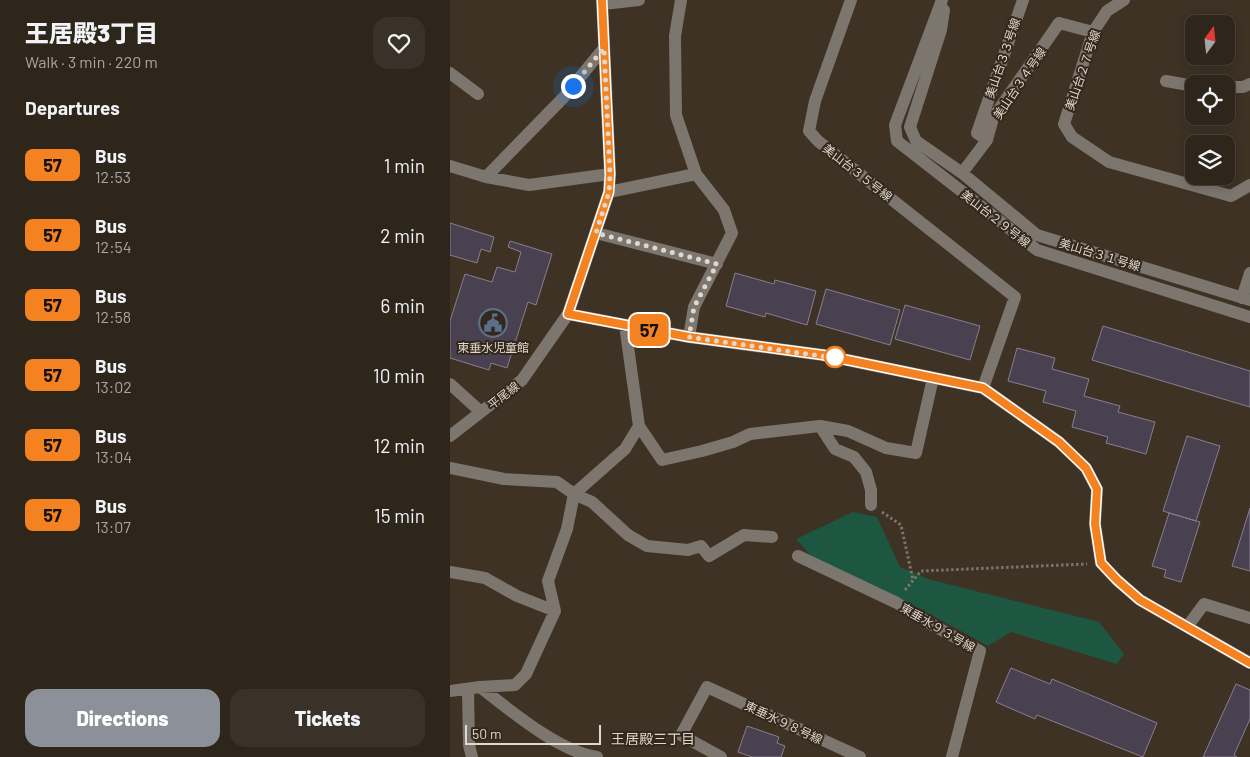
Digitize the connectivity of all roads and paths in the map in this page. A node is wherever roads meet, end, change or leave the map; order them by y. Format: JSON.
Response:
{"nodes":[{"id":1,"x":639,"y":0,"type":"edge"},
{"id":2,"x":680,"y":0,"type":"edge"},
{"id":3,"x":851,"y":0,"type":"edge"},
{"id":4,"x":944,"y":0,"type":"edge"},
{"id":5,"x":1023,"y":0,"type":"edge"},
{"id":6,"x":1124,"y":0,"type":"edge"},
{"id":7,"x":603,"y":2,"type":"edge"},
{"id":8,"x":1092,"y":32,"type":"junction"},
{"id":9,"x":604,"y":48,"type":"junction"},
{"id":10,"x":450,"y":73,"type":"edge"},
{"id":11,"x":1166,"y":81,"type":"dead end"},
{"id":12,"x":1185,"y":84,"type":"edge"},
{"id":13,"x":1250,"y":84,"type":"edge"},
{"id":14,"x":1235,"y":87,"type":"edge"},
{"id":15,"x":478,"y":94,"type":"dead end"},
{"id":16,"x":987,"y":140,"type":"junction"},
{"id":17,"x":450,"y":166,"type":"edge"},
{"id":18,"x":962,"y":172,"type":"junction"},
{"id":19,"x":610,"y":174,"type":"junction"},
{"id":20,"x":696,"y":174,"type":"junction"},
{"id":21,"x":486,"y":177,"type":"junction"},
{"id":22,"x":1250,"y":185,"type":"edge"},
{"id":23,"x":609,"y":192,"type":"junction"},
{"id":24,"x":596,"y":233,"type":"junction"},
{"id":25,"x":717,"y":264,"type":"junction"},
{"id":26,"x":1250,"y":273,"type":"edge"},
{"id":27,"x":1246,"y":299,"type":"edge"},
{"id":28,"x":568,"y":314,"type":"junction"},
{"id":29,"x":1250,"y":317,"type":"edge"},
{"id":30,"x":625,"y":325,"type":"junction"},
{"id":31,"x":689,"y":337,"type":"junction"},
{"id":32,"x":933,"y":378,"type":"junction"},
{"id":33,"x":450,"y":384,"type":"edge"},
{"id":34,"x":983,"y":388,"type":"junction"},
{"id":35,"x":481,"y":412,"type":"junction"},
{"id":36,"x":639,"y":426,"type":"junction"},
{"id":37,"x":820,"y":426,"type":"junction"},
{"id":38,"x":450,"y":436,"type":"edge"},
{"id":39,"x":450,"y":468,"type":"edge"},
{"id":40,"x":574,"y":494,"type":"junction"},
{"id":41,"x":871,"y":505,"type":"joint"},
{"id":42,"x":772,"y":537,"type":"dead end"},
{"id":43,"x":798,"y":556,"type":"dead end"},
{"id":44,"x":1101,"y":563,"type":"junction"},
{"id":45,"x":450,"y":572,"type":"edge"},
{"id":46,"x":913,"y":580,"type":"junction"},
{"id":47,"x":897,"y":603,"type":"junction"},
{"id":48,"x":556,"y":611,"type":"junction"},
{"id":49,"x":1250,"y":618,"type":"edge"},
{"id":50,"x":1187,"y":627,"type":"junction"},
{"id":51,"x":1250,"y":663,"type":"edge"},
{"id":52,"x":474,"y":688,"type":"junction"},
{"id":53,"x":450,"y":691,"type":"edge"},
{"id":54,"x":472,"y":757,"type":"edge"},
{"id":55,"x":597,"y":757,"type":"edge"},
{"id":56,"x":721,"y":757,"type":"edge"},
{"id":57,"x":860,"y":757,"type":"edge"},
{"id":58,"x":952,"y":757,"type":"edge"}],
"edges":[{"from":1,"to":7,"type":"street"},
{"from":2,"to":20,"type":"street"},
{"from":3,"to":34,"type":"street","name":"美山台３５号線"},
{"from":4,"to":18,"type":"street","name":"美山台３１号線"},
{"from":4,"to":29,"type":"street","name":"美山台２９号線"},
{"from":5,"to":16,"type":"street","name":"美山台３３号線"},
{"from":6,"to":8,"type":"street","name":"美山台２７号線"},
{"from":7,"to":9,"type":"street","name":"平尾線"},
{"from":8,"to":16,"type":"street","name":"美山台３４号線"},
{"from":8,"to":22,"type":"street","name":"美山台２７号線"},
{"from":9,"to":19,"type":"street","name":"平尾線"},
{"from":9,"to":21,"type":"street"},
{"from":10,"to":15,"type":"street"},
{"from":11,"to":12,"type":"street"},
{"from":13,"to":14,"type":"street"},
{"from":16,"to":18,"type":"street","name":"美山台３４号線"},
{"from":17,"to":21,"type":"street"},
{"from":18,"to":27,"type":"street","name":"美山台３１号線"},
{"from":19,"to":21,"type":"street"},
{"from":19,"to":23,"type":"street","name":"平尾線"},
{"from":20,"to":23,"type":"street"},
{"from":20,"to":25,"type":"street"},
{"from":23,"to":24,"type":"street","name":"平尾線"},
{"from":24,"to":25,"type":"street"},
{"from":24,"to":28,"type":"street","name":"平尾線"},
{"from":25,"to":31,"type":"street"},
{"from":26,"to":27,"type":"street"},
{"from":28,"to":30,"type":"street"},
{"from":28,"to":35,"type":"street","name":"平尾線"},
{"from":30,"to":31,"type":"street"},
{"from":30,"to":36,"type":"street"},
{"from":31,"to":32,"type":"street"},
{"from":32,"to":34,"type":"street"},
{"from":32,"to":37,"type":"street"},
{"from":33,"to":35,"type":"street"},
{"from":34,"to":44,"type":"street"},
{"from":35,"to":38,"type":"street","name":"平尾線"},
{"from":36,"to":37,"type":"street"},
{"from":36,"to":40,"type":"street"},
{"from":37,"to":41,"type":"street"},
{"from":39,"to":40,"type":"street"},
{"from":40,"to":42,"type":"street"},
{"from":40,"to":48,"type":"street"},
{"from":41,"to":46,"type":"path"},
{"from":43,"to":47,"type":"street","name":"東垂水９３号線"},
{"from":44,"to":46,"type":"path"},
{"from":44,"to":50,"type":"street"},
{"from":45,"to":48,"type":"street"},
{"from":46,"to":47,"type":"path"},
{"from":47,"to":58,"type":"street","name":"東垂水９３号線"},
{"from":48,"to":52,"type":"street"},
{"from":49,"to":50,"type":"street"},
{"from":50,"to":51,"type":"street"},
{"from":52,"to":53,"type":"street"},
{"from":52,"to":54,"type":"street"},
{"from":52,"to":55,"type":"street"},
{"from":56,"to":57,"type":"street","name":"東垂水９８号線"}]}
